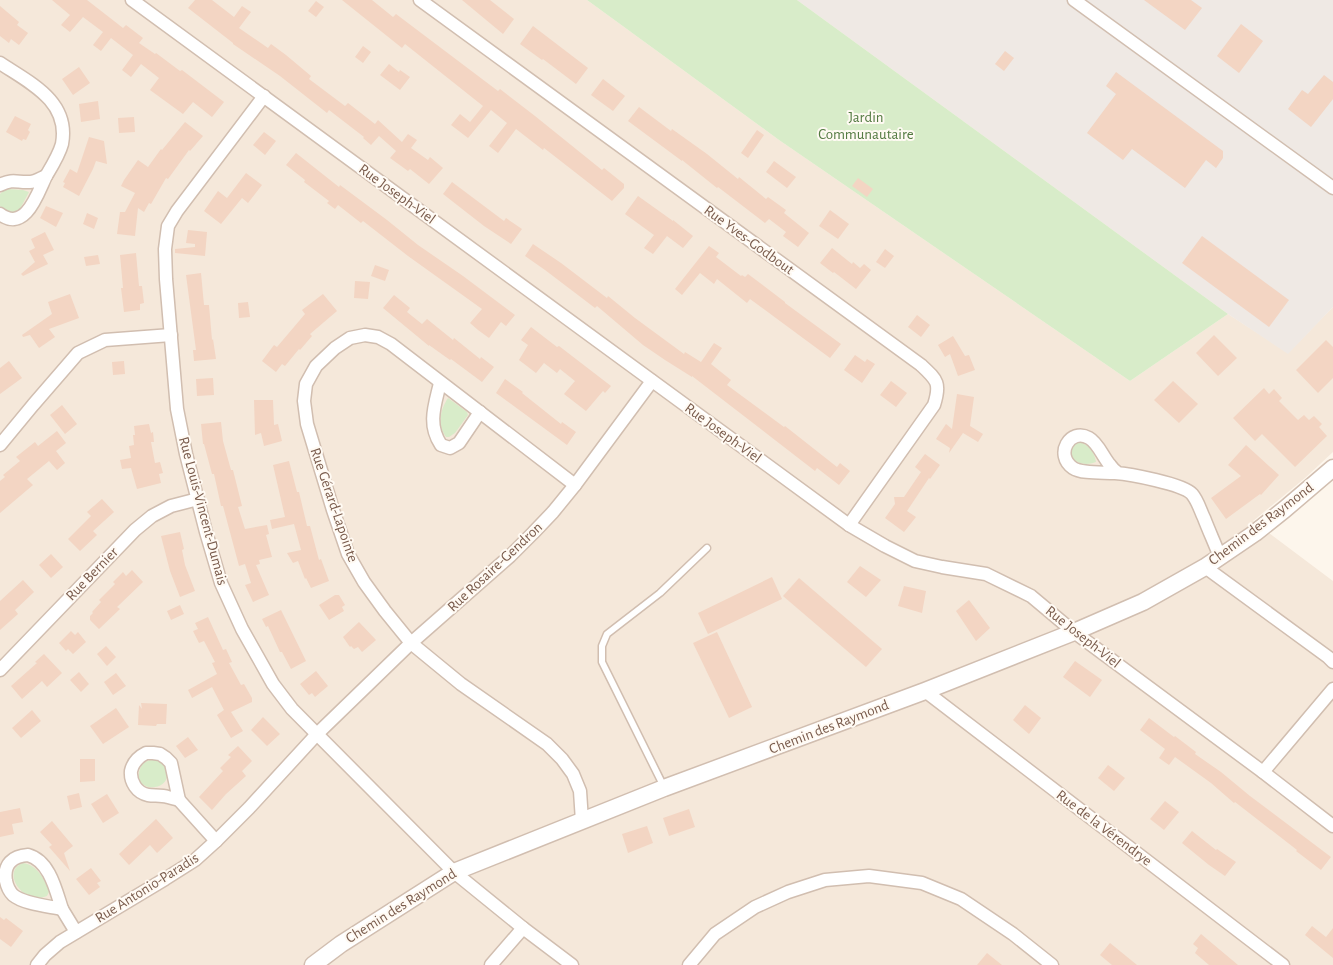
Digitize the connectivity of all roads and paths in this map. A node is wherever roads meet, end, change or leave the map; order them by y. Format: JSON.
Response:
{"nodes":[{"id":1,"x":132,"y":0,"type":"edge"},
{"id":2,"x":420,"y":0,"type":"edge"},
{"id":3,"x":1074,"y":0,"type":"edge"},
{"id":4,"x":0,"y":63,"type":"edge"},
{"id":5,"x":264,"y":96,"type":"junction"},
{"id":6,"x":46,"y":176,"type":"junction"},
{"id":7,"x":0,"y":185,"type":"edge"},
{"id":8,"x":1333,"y":188,"type":"edge"},
{"id":9,"x":0,"y":214,"type":"edge"},
{"id":10,"x":171,"y":335,"type":"junction"},
{"id":11,"x":652,"y":381,"type":"junction"},
{"id":12,"x":440,"y":383,"type":"junction"},
{"id":13,"x":480,"y":412,"type":"junction"},
{"id":14,"x":0,"y":445,"type":"edge"},
{"id":15,"x":1333,"y":468,"type":"edge"},
{"id":16,"x":1118,"y":473,"type":"dead end"},
{"id":17,"x":575,"y":485,"type":"junction"},
{"id":18,"x":198,"y":499,"type":"junction"},
{"id":19,"x":849,"y":525,"type":"junction"},
{"id":20,"x":707,"y":548,"type":"dead end"},
{"id":21,"x":1220,"y":557,"type":"junction"},
{"id":22,"x":1205,"y":567,"type":"junction"},
{"id":23,"x":1074,"y":632,"type":"junction"},
{"id":24,"x":411,"y":643,"type":"junction"},
{"id":25,"x":1333,"y":662,"type":"edge"},
{"id":26,"x":0,"y":670,"type":"edge"},
{"id":27,"x":1333,"y":689,"type":"edge"},
{"id":28,"x":926,"y":691,"type":"junction"},
{"id":29,"x":317,"y":734,"type":"junction"},
{"id":30,"x":1263,"y":772,"type":"junction"},
{"id":31,"x":664,"y":788,"type":"junction"},
{"id":32,"x":179,"y":800,"type":"dead end"},
{"id":33,"x":582,"y":821,"type":"junction"},
{"id":34,"x":1333,"y":826,"type":"edge"},
{"id":35,"x":216,"y":841,"type":"junction"},
{"id":36,"x":454,"y":872,"type":"junction"},
{"id":37,"x":62,"y":909,"type":"junction"},
{"id":38,"x":523,"y":928,"type":"junction"},
{"id":39,"x":76,"y":932,"type":"junction"},
{"id":40,"x":37,"y":965,"type":"edge"},
{"id":41,"x":313,"y":965,"type":"edge"},
{"id":42,"x":491,"y":965,"type":"edge"},
{"id":43,"x":572,"y":965,"type":"edge"},
{"id":44,"x":689,"y":965,"type":"edge"},
{"id":45,"x":1052,"y":965,"type":"edge"},
{"id":46,"x":1283,"y":965,"type":"edge"}],
"edges":[{"from":1,"to":5,"type":"street","name":"Rue Joseph-Viel"},
{"from":2,"to":19,"type":"street","name":"Rue Yves-Godbout"},
{"from":3,"to":8,"type":"street"},
{"from":4,"to":6,"type":"street"},
{"from":5,"to":10,"type":"street","name":"Rue Louis-Vincent-Dumais"},
{"from":5,"to":11,"type":"street","name":"Rue Joseph-Viel"},
{"from":6,"to":7,"type":"street"},
{"from":6,"to":9,"type":"street"},
{"from":10,"to":14,"type":"street"},
{"from":10,"to":18,"type":"street","name":"Rue Louis-Vincent-Dumais"},
{"from":11,"to":17,"type":"street","name":"Rue Rosaire-Gendron"},
{"from":11,"to":19,"type":"street","name":"Rue Joseph-Viel"},
{"from":12,"to":13,"type":"street","name":"Rue Gérard-Lapointe"},
{"from":12,"to":13,"type":"street"},
{"from":12,"to":24,"type":"street","name":"Rue Gérard-Lapointe"},
{"from":13,"to":17,"type":"street","name":"Rue Gérard-Lapointe"},
{"from":15,"to":21,"type":"street","name":"Chemin des Raymond"},
{"from":16,"to":21,"type":"street"},
{"from":17,"to":24,"type":"street","name":"Rue Rosaire-Gendron"},
{"from":18,"to":26,"type":"street","name":"Rue Bernier"},
{"from":18,"to":29,"type":"street","name":"Rue Louis-Vincent-Dumais"},
{"from":19,"to":23,"type":"street","name":"Rue Joseph-Viel"},
{"from":20,"to":31,"type":"lane"},
{"from":21,"to":22,"type":"street","name":"Chemin des Raymond"},
{"from":22,"to":23,"type":"street","name":"Chemin des Raymond"},
{"from":22,"to":25,"type":"street"},
{"from":23,"to":28,"type":"street","name":"Chemin des Raymond"},
{"from":23,"to":30,"type":"street","name":"Rue Joseph-Viel"},
{"from":24,"to":29,"type":"street","name":"Rue Rosaire-Gendron"},
{"from":24,"to":33,"type":"street","name":"Rue Gérard-Lapointe"},
{"from":27,"to":30,"type":"street"},
{"from":28,"to":31,"type":"street","name":"Chemin des Raymond"},
{"from":28,"to":46,"type":"street","name":"Rue de la Vérendrye"},
{"from":29,"to":35,"type":"street","name":"Rue Antonio-Paradis"},
{"from":29,"to":36,"type":"street","name":"Rue Louis-Vincent-Dumais"},
{"from":30,"to":34,"type":"street","name":"Rue Joseph-Viel"},
{"from":31,"to":33,"type":"street","name":"Chemin des Raymond"},
{"from":32,"to":35,"type":"street"},
{"from":33,"to":36,"type":"street","name":"Chemin des Raymond"},
{"from":35,"to":39,"type":"street","name":"Rue Antonio-Paradis"},
{"from":36,"to":38,"type":"street","name":"Rue Louis-Vincent-Dumais"},
{"from":36,"to":41,"type":"street","name":"Chemin des Raymond"},
{"from":37,"to":37,"type":"street"},
{"from":37,"to":39,"type":"street"},
{"from":38,"to":42,"type":"street"},
{"from":38,"to":43,"type":"street","name":"Rue Louis-Vincent-Dumais"},
{"from":39,"to":40,"type":"street","name":"Rue Antonio-Paradis"},
{"from":44,"to":45,"type":"street"}]}
